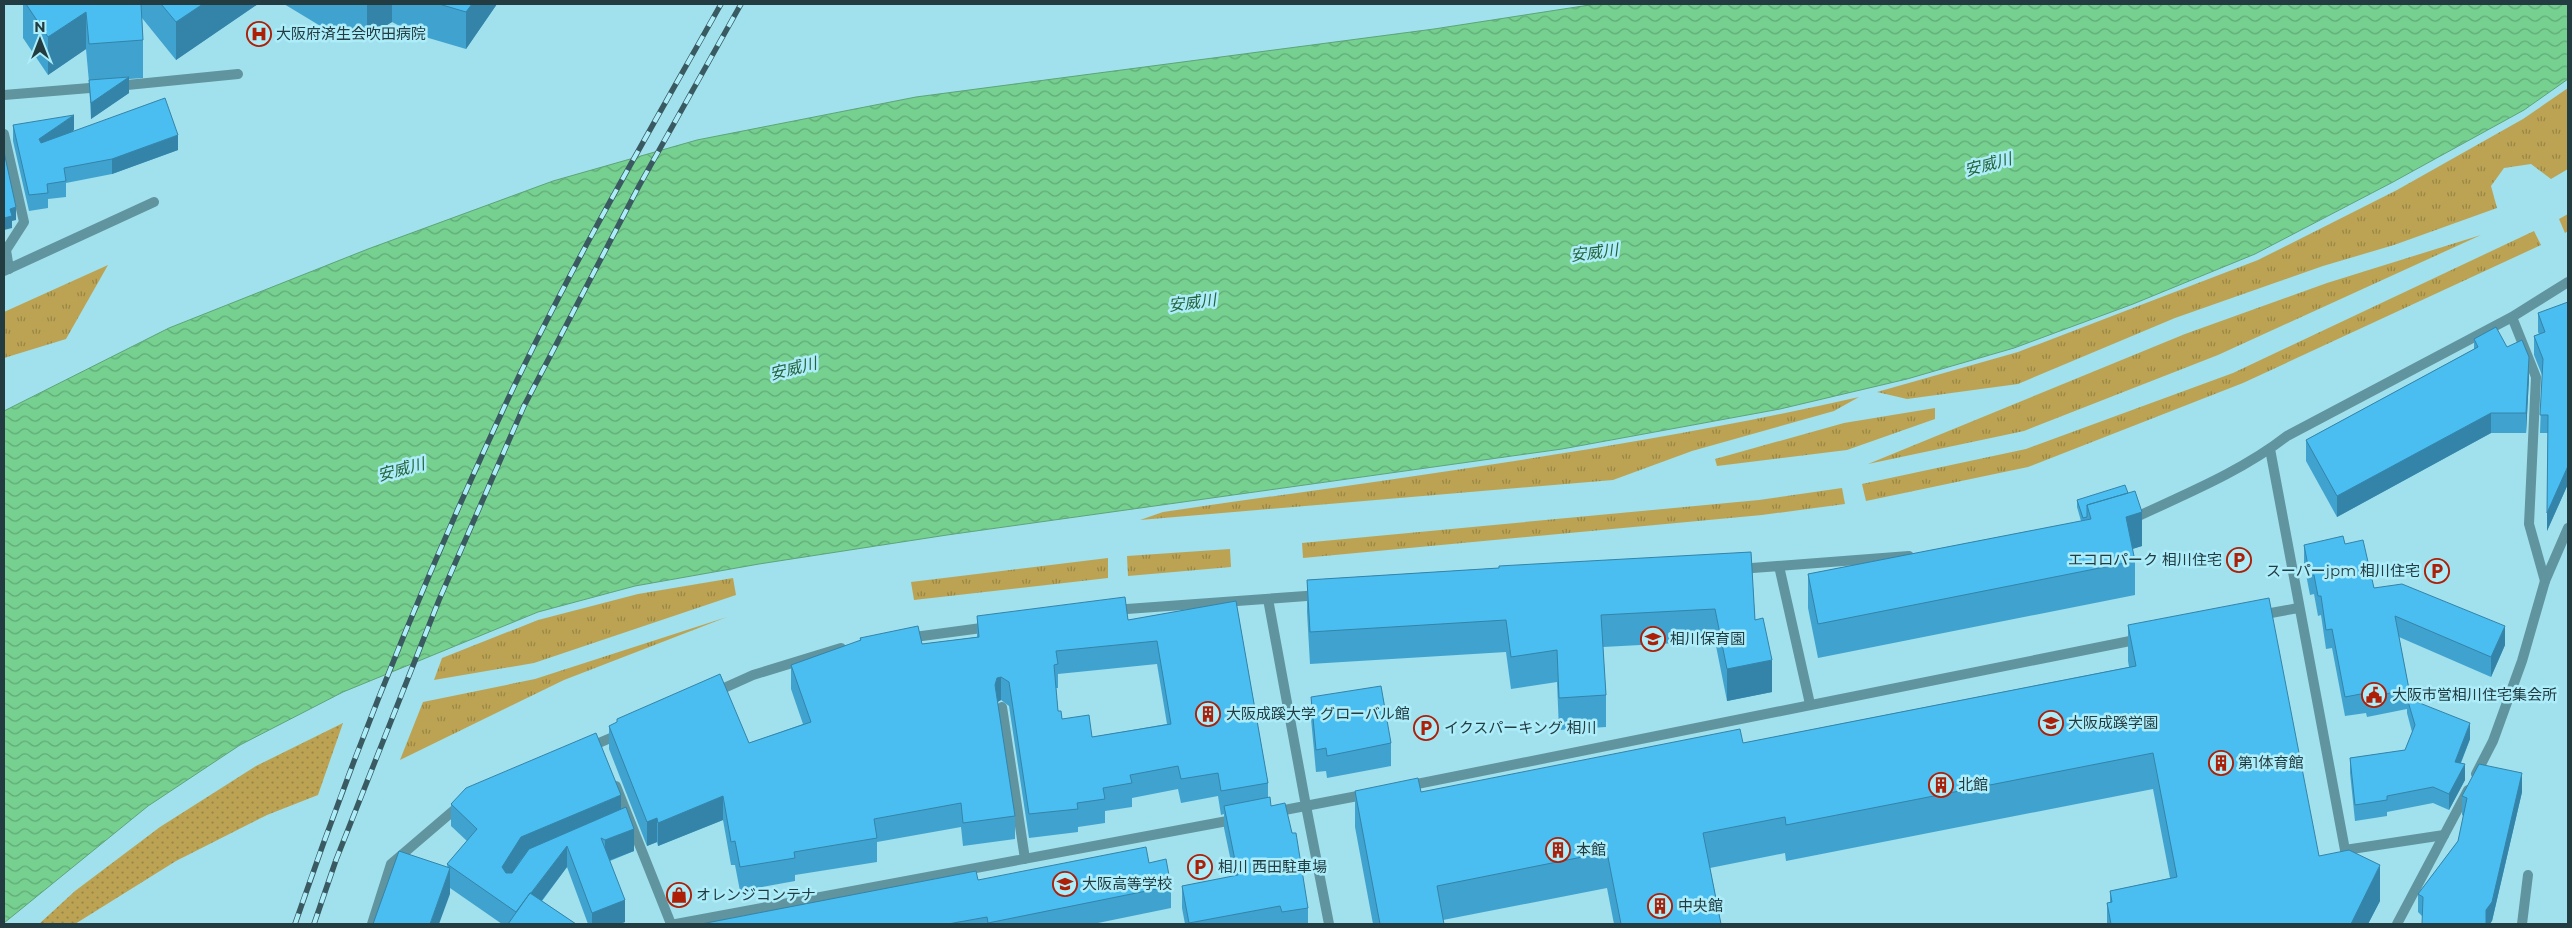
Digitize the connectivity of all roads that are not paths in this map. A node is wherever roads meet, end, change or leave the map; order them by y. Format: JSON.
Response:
{"nodes":[{"id":1,"x":238,"y":74,"type":"dead end"},
{"id":2,"x":4,"y":95,"type":"edge"},
{"id":3,"x":4,"y":134,"type":"edge"},
{"id":4,"x":154,"y":202,"type":"dead end"},
{"id":5,"x":6,"y":270,"type":"edge"},
{"id":6,"x":2568,"y":282,"type":"edge"},
{"id":7,"x":2512,"y":317,"type":"junction"},
{"id":8,"x":2270,"y":449,"type":"junction"},
{"id":9,"x":2119,"y":524,"type":"edge"},
{"id":10,"x":2568,"y":528,"type":"edge"},
{"id":11,"x":1921,"y":555,"type":"edge"},
{"id":12,"x":1779,"y":566,"type":"junction"},
{"id":13,"x":1730,"y":570,"type":"edge"},
{"id":14,"x":2545,"y":581,"type":"junction"},
{"id":15,"x":1327,"y":595,"type":"edge"},
{"id":16,"x":1268,"y":598,"type":"junction"},
{"id":17,"x":2298,"y":608,"type":"junction"},
{"id":18,"x":1103,"y":612,"type":"edge"},
{"id":19,"x":2252,"y":617,"type":"edge"},
{"id":20,"x":996,"y":626,"type":"edge"},
{"id":21,"x":2150,"y":637,"type":"edge"},
{"id":22,"x":900,"y":638,"type":"edge"},
{"id":23,"x":852,"y":645,"type":"edge"},
{"id":24,"x":699,"y":699,"type":"edge"},
{"id":25,"x":1810,"y":704,"type":"junction"},
{"id":26,"x":1002,"y":707,"type":"dead end"},
{"id":27,"x":626,"y":731,"type":"edge"},
{"id":28,"x":581,"y":751,"type":"edge"},
{"id":29,"x":613,"y":777,"type":"edge"},
{"id":30,"x":472,"y":799,"type":"edge"},
{"id":31,"x":1306,"y":806,"type":"junction"},
{"id":32,"x":1267,"y":813,"type":"edge"},
{"id":33,"x":1248,"y":817,"type":"edge"},
{"id":34,"x":2444,"y":835,"type":"junction"},
{"id":35,"x":1026,"y":859,"type":"junction"},
{"id":36,"x":2528,"y":875,"type":"dead end"},
{"id":37,"x":372,"y":924,"type":"edge"},
{"id":38,"x":671,"y":924,"type":"edge"},
{"id":39,"x":676,"y":924,"type":"edge"},
{"id":40,"x":1329,"y":924,"type":"edge"},
{"id":41,"x":2397,"y":924,"type":"edge"},
{"id":42,"x":2522,"y":924,"type":"edge"}],
"edges":[{"from":1,"to":2,"type":"street"},
{"from":3,"to":5,"type":"street"},
{"from":4,"to":5,"type":"street"},
{"from":6,"to":7,"type":"street"},
{"from":7,"to":8,"type":"street"},
{"from":7,"to":14,"type":"street"},
{"from":8,"to":9,"type":"street"},
{"from":8,"to":17,"type":"street"},
{"from":10,"to":14,"type":"street"},
{"from":11,"to":12,"type":"street"},
{"from":12,"to":13,"type":"street"},
{"from":12,"to":25,"type":"street"},
{"from":14,"to":34,"type":"street"},
{"from":15,"to":16,"type":"street"},
{"from":16,"to":18,"type":"street"},
{"from":16,"to":31,"type":"street"},
{"from":17,"to":19,"type":"street"},
{"from":17,"to":34,"type":"street"},
{"from":20,"to":22,"type":"street"},
{"from":21,"to":25,"type":"street"},
{"from":23,"to":24,"type":"street"},
{"from":25,"to":31,"type":"street"},
{"from":26,"to":35,"type":"street"},
{"from":27,"to":28,"type":"street"},
{"from":29,"to":38,"type":"street"},
{"from":30,"to":37,"type":"street"},
{"from":31,"to":32,"type":"street"},
{"from":31,"to":40,"type":"street"},
{"from":33,"to":35,"type":"street"},
{"from":34,"to":41,"type":"street"},
{"from":35,"to":39,"type":"street"},
{"from":36,"to":42,"type":"street"}]}
